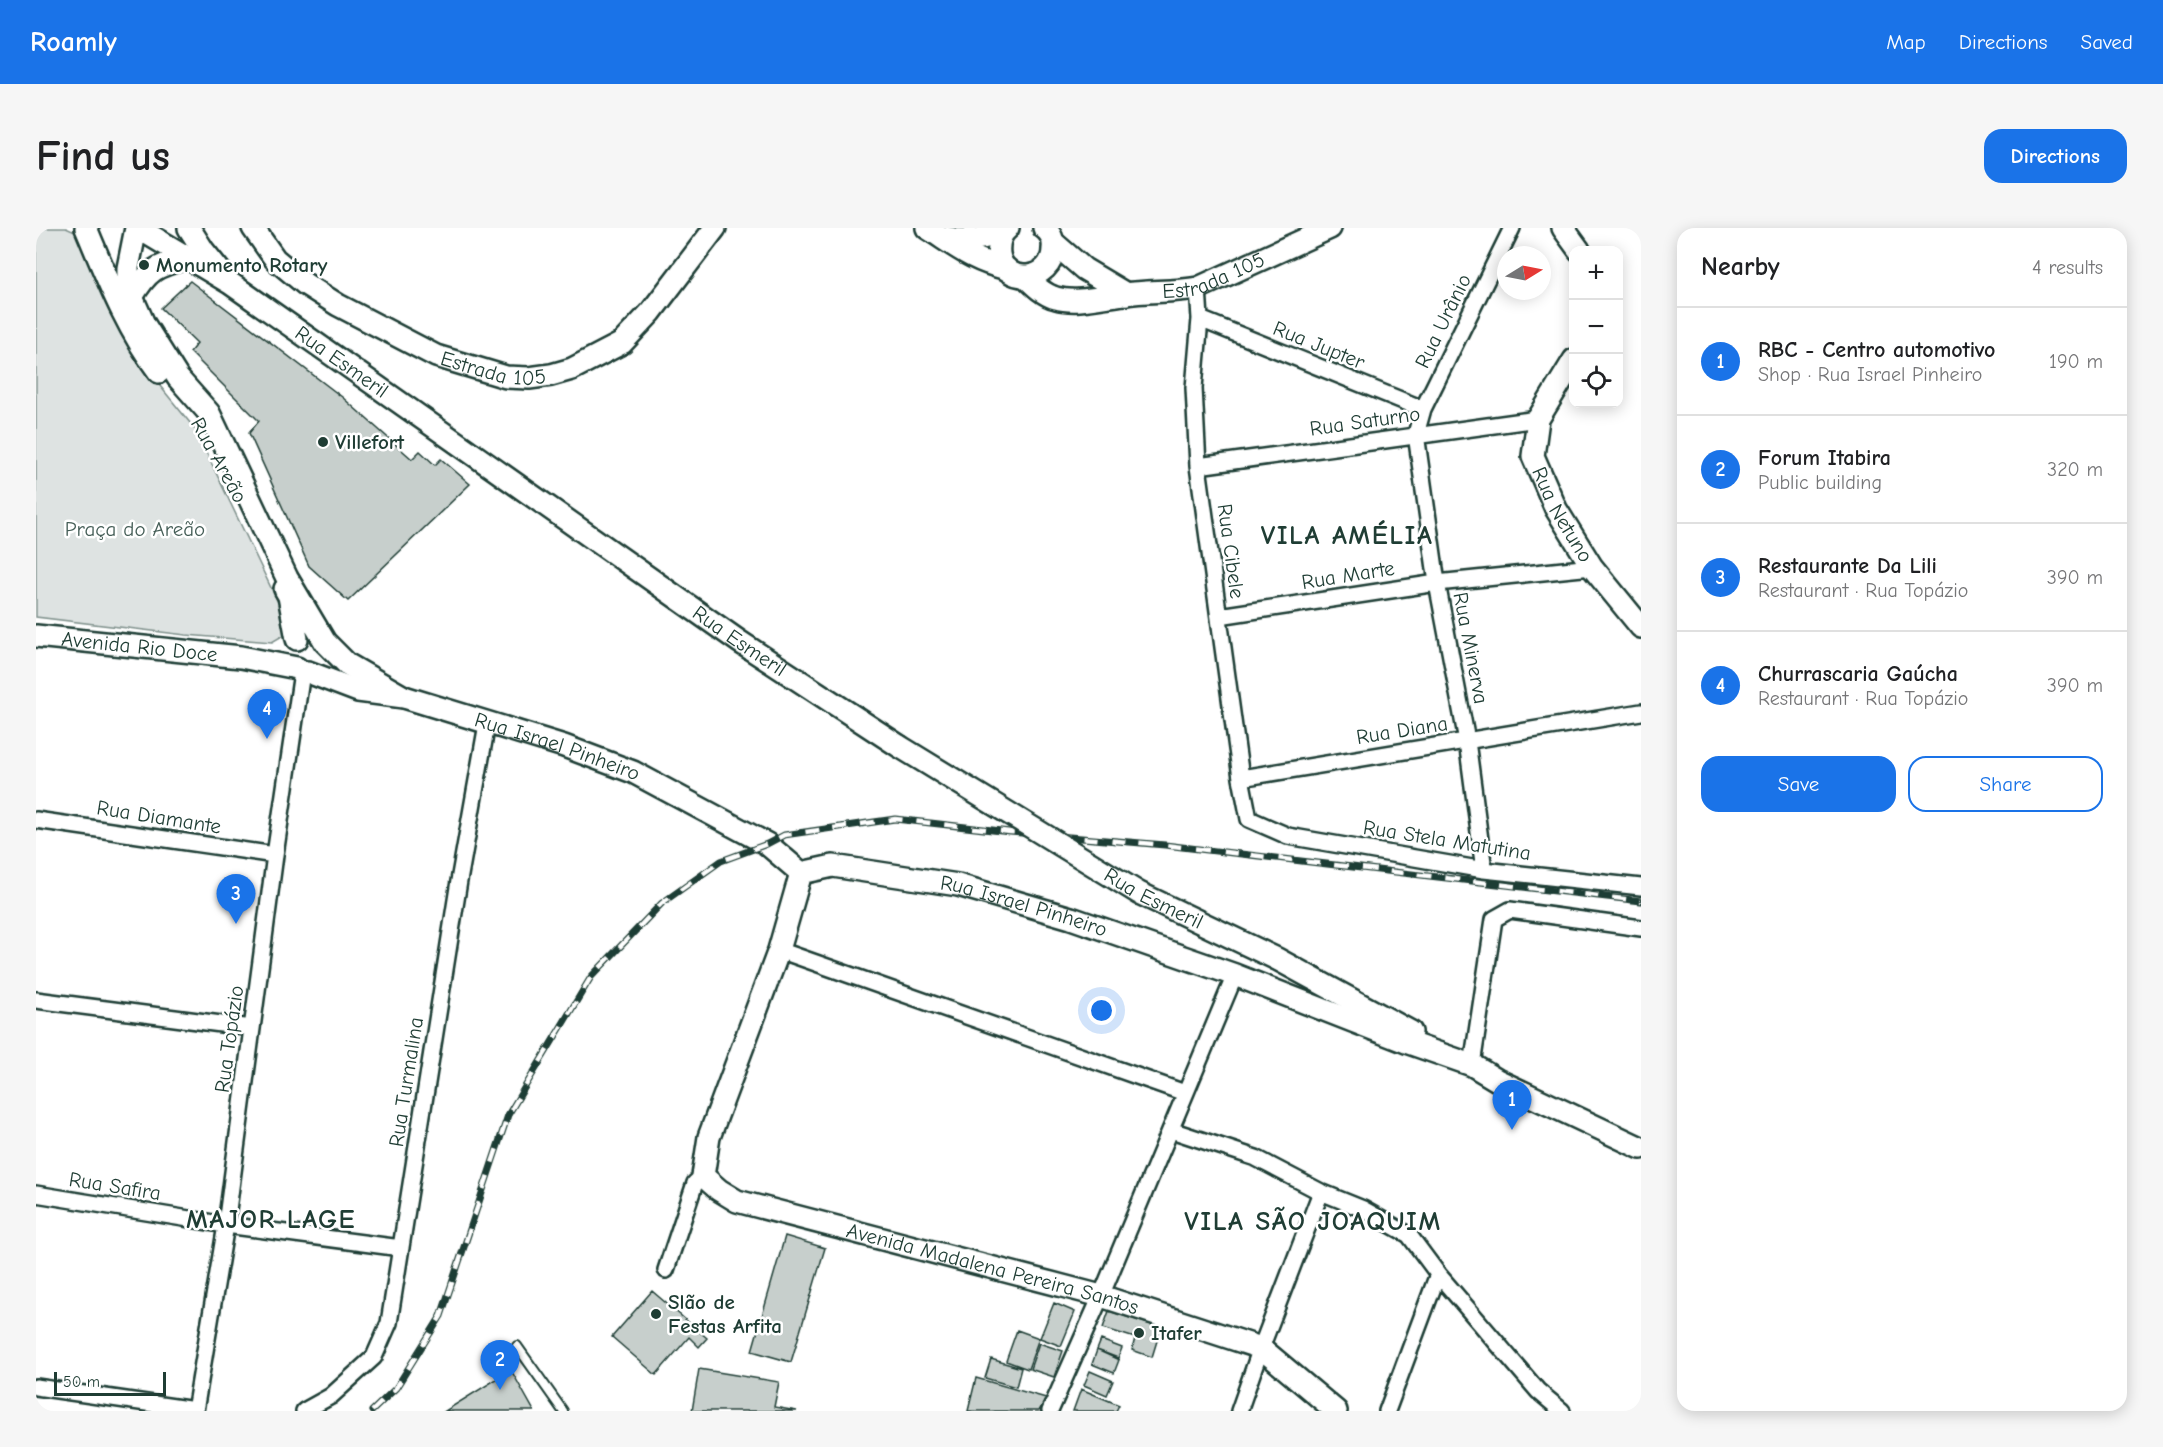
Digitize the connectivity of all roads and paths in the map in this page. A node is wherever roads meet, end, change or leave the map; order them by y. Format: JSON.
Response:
{"nodes":[{"id":1,"x":86,"y":228,"type":"edge"},
{"id":2,"x":137,"y":228,"type":"edge"},
{"id":3,"x":189,"y":228,"type":"edge"},
{"id":4,"x":253,"y":228,"type":"edge"},
{"id":5,"x":715,"y":228,"type":"edge"},
{"id":6,"x":1330,"y":228,"type":"edge"},
{"id":7,"x":1512,"y":228,"type":"edge"},
{"id":8,"x":1563,"y":228,"type":"edge"},
{"id":9,"x":1006,"y":230,"type":"edge"},
{"id":10,"x":933,"y":232,"type":"edge"},
{"id":11,"x":1049,"y":233,"type":"edge"},
{"id":12,"x":1576,"y":246,"type":"edge"},
{"id":13,"x":187,"y":258,"type":"junction"},
{"id":14,"x":1016,"y":273,"type":"junction"},
{"id":15,"x":230,"y":283,"type":"junction"},
{"id":16,"x":1198,"y":288,"type":"junction"},
{"id":17,"x":1126,"y":294,"type":"junction"},
{"id":18,"x":132,"y":297,"type":"junction"},
{"id":19,"x":1200,"y":320,"type":"junction"},
{"id":20,"x":1569,"y":368,"type":"edge"},
{"id":21,"x":1423,"y":409,"type":"junction"},
{"id":22,"x":1538,"y":419,"type":"junction"},
{"id":23,"x":1416,"y":434,"type":"junction"},
{"id":24,"x":1198,"y":466,"type":"junction"},
{"id":25,"x":1592,"y":567,"type":"junction"},
{"id":26,"x":1437,"y":583,"type":"junction"},
{"id":27,"x":1219,"y":616,"type":"junction"},
{"id":28,"x":1641,"y":627,"type":"edge"},
{"id":29,"x":36,"y":636,"type":"edge"},
{"id":30,"x":295,"y":641,"type":"junction"},
{"id":31,"x":325,"y":642,"type":"junction"},
{"id":32,"x":241,"y":657,"type":"junction"},
{"id":33,"x":302,"y":671,"type":"junction"},
{"id":34,"x":404,"y":697,"type":"junction"},
{"id":35,"x":1641,"y":712,"type":"edge"},
{"id":36,"x":487,"y":724,"type":"junction"},
{"id":37,"x":1467,"y":741,"type":"junction"},
{"id":38,"x":1241,"y":778,"type":"junction"},
{"id":39,"x":1249,"y":819,"type":"joint"},
{"id":40,"x":36,"y":820,"type":"edge"},
{"id":41,"x":275,"y":855,"type":"junction"},
{"id":42,"x":1485,"y":870,"type":"junction"},
{"id":43,"x":801,"y":873,"type":"junction"},
{"id":44,"x":1641,"y":887,"type":"edge"},
{"id":45,"x":1641,"y":928,"type":"edge"},
{"id":46,"x":779,"y":950,"type":"junction"},
{"id":47,"x":1235,"y":975,"type":"junction"},
{"id":48,"x":36,"y":1000,"type":"edge"},
{"id":49,"x":252,"y":1028,"type":"junction"},
{"id":50,"x":1472,"y":1065,"type":"junction"},
{"id":51,"x":1185,"y":1093,"type":"junction"},
{"id":52,"x":1171,"y":1130,"type":"junction"},
{"id":53,"x":1641,"y":1148,"type":"edge"},
{"id":54,"x":703,"y":1176,"type":"junction"},
{"id":55,"x":1321,"y":1192,"type":"junction"},
{"id":56,"x":36,"y":1194,"type":"edge"},
{"id":57,"x":226,"y":1225,"type":"junction"},
{"id":58,"x":401,"y":1248,"type":"junction"},
{"id":59,"x":666,"y":1270,"type":"dead end"},
{"id":60,"x":1438,"y":1274,"type":"junction"},
{"id":61,"x":1101,"y":1296,"type":"junction"},
{"id":62,"x":517,"y":1346,"type":"dead end"},
{"id":63,"x":1261,"y":1348,"type":"junction"},
{"id":64,"x":36,"y":1387,"type":"edge"},
{"id":65,"x":195,"y":1410,"type":"edge"},
{"id":66,"x":304,"y":1411,"type":"edge"},
{"id":67,"x":562,"y":1411,"type":"edge"},
{"id":68,"x":1050,"y":1411,"type":"edge"},
{"id":69,"x":1239,"y":1411,"type":"edge"},
{"id":70,"x":1336,"y":1411,"type":"edge"},
{"id":71,"x":1388,"y":1411,"type":"edge"},
{"id":72,"x":1562,"y":1411,"type":"edge"}],
"edges":[{"from":1,"to":30,"type":"street","name":"Rua Areão"},
{"from":2,"to":13,"type":"street"},
{"from":2,"to":18,"type":"street","name":"Rua Areão"},
{"from":3,"to":15,"type":"street"},
{"from":4,"to":5,"type":"street","name":"Estrada 105"},
{"from":6,"to":16,"type":"street","name":"Estrada 105"},
{"from":7,"to":21,"type":"street","name":"Rua Urânio"},
{"from":8,"to":12,"type":"street"},
{"from":9,"to":10,"type":"street","name":"Estrada 105"},
{"from":9,"to":14,"type":"street"},
{"from":10,"to":14,"type":"street","name":"Estrada 105"},
{"from":11,"to":14,"type":"street"},
{"from":11,"to":17,"type":"street"},
{"from":13,"to":15,"type":"street"},
{"from":13,"to":18,"type":"street"},
{"from":14,"to":17,"type":"street","name":"Estrada 105"},
{"from":15,"to":50,"type":"street","name":"Rua Esmeril","bridge":true},
{"from":16,"to":17,"type":"street","name":"Estrada 105"},
{"from":16,"to":19,"type":"street","name":"Rua Cibele"},
{"from":18,"to":31,"type":"street","name":"Rua Areão"},
{"from":19,"to":21,"type":"street","name":"Rua Jupter"},
{"from":19,"to":24,"type":"street","name":"Rua Cibele"},
{"from":20,"to":22,"type":"street","name":"Rua Netuno"},
{"from":21,"to":23,"type":"street","name":"Rua Urânio"},
{"from":22,"to":23,"type":"street","name":"Rua Saturno"},
{"from":22,"to":25,"type":"street","name":"Rua Netuno"},
{"from":23,"to":24,"type":"street","name":"Rua Saturno"},
{"from":23,"to":26,"type":"street","name":"Rua Minerva"},
{"from":24,"to":27,"type":"street","name":"Rua Cibele"},
{"from":25,"to":26,"type":"street","name":"Rua Marte"},
{"from":25,"to":28,"type":"street","name":"Rua Netuno"},
{"from":26,"to":27,"type":"street","name":"Rua Marte"},
{"from":26,"to":37,"type":"street","name":"Rua Minerva"},
{"from":27,"to":38,"type":"street","name":"Rua Cibele"},
{"from":29,"to":32,"type":"street","name":"Avenida Rio Doce"},
{"from":30,"to":31,"type":"street"},
{"from":30,"to":32,"type":"street","name":"Avenida Rio Doce"},
{"from":30,"to":33,"type":"street"},
{"from":31,"to":33,"type":"street"},
{"from":31,"to":34,"type":"street","name":"Rua Israel Pinheiro"},
{"from":32,"to":33,"type":"street","name":"Avenida Rio Doce"},
{"from":33,"to":34,"type":"street","name":"Rua Israel Pinheiro"},
{"from":33,"to":41,"type":"street","name":"Rua Topázio"},
{"from":34,"to":36,"type":"street","name":"Rua Israel Pinheiro"},
{"from":35,"to":37,"type":"street","name":"Rua Diana"},
{"from":36,"to":43,"type":"street","name":"Rua Israel Pinheiro"},
{"from":36,"to":58,"type":"street","name":"Rua Turmalina"},
{"from":37,"to":38,"type":"street","name":"Rua Diana"},
{"from":37,"to":42,"type":"street","name":"Rua Minerva"},
{"from":38,"to":39,"type":"street","name":"Rua Cibele"},
{"from":39,"to":42,"type":"street","name":"Rua Stela Matutina"},
{"from":40,"to":41,"type":"street","name":"Rua Diamante"},
{"from":41,"to":49,"type":"street","name":"Rua Topázio"},
{"from":42,"to":44,"type":"street","name":"Rua Stela Matutina"},
{"from":43,"to":46,"type":"street"},
{"from":43,"to":47,"type":"street","name":"Rua Israel Pinheiro"},
{"from":45,"to":50,"type":"street"},
{"from":46,"to":51,"type":"street"},
{"from":46,"to":54,"type":"street"},
{"from":47,"to":50,"type":"street","name":"Rua Israel Pinheiro"},
{"from":47,"to":51,"type":"street"},
{"from":48,"to":49,"type":"street"},
{"from":49,"to":57,"type":"street","name":"Rua Topázio"},
{"from":50,"to":53,"type":"street","name":"Rua Israel Pinheiro"},
{"from":51,"to":52,"type":"street"},
{"from":52,"to":55,"type":"street"},
{"from":52,"to":61,"type":"street"},
{"from":54,"to":59,"type":"street"},
{"from":54,"to":61,"type":"street","name":"Avenida Madalena Pereira Santos"},
{"from":55,"to":60,"type":"street"},
{"from":55,"to":63,"type":"street"},
{"from":56,"to":57,"type":"street","name":"Rua Safira"},
{"from":57,"to":58,"type":"street","name":"Rua Safira"},
{"from":57,"to":65,"type":"street","name":"Rua Topázio"},
{"from":58,"to":66,"type":"street","name":"Rua Turmalina"},
{"from":60,"to":71,"type":"street"},
{"from":60,"to":72,"type":"street"},
{"from":61,"to":63,"type":"street","name":"Avenida Madalena Pereira Santos"},
{"from":61,"to":68,"type":"street"},
{"from":62,"to":67,"type":"lane"},
{"from":63,"to":69,"type":"street"},
{"from":63,"to":70,"type":"street","name":"Avenida Madalena Pereira Santos"},
{"from":64,"to":65,"type":"street"}]}
